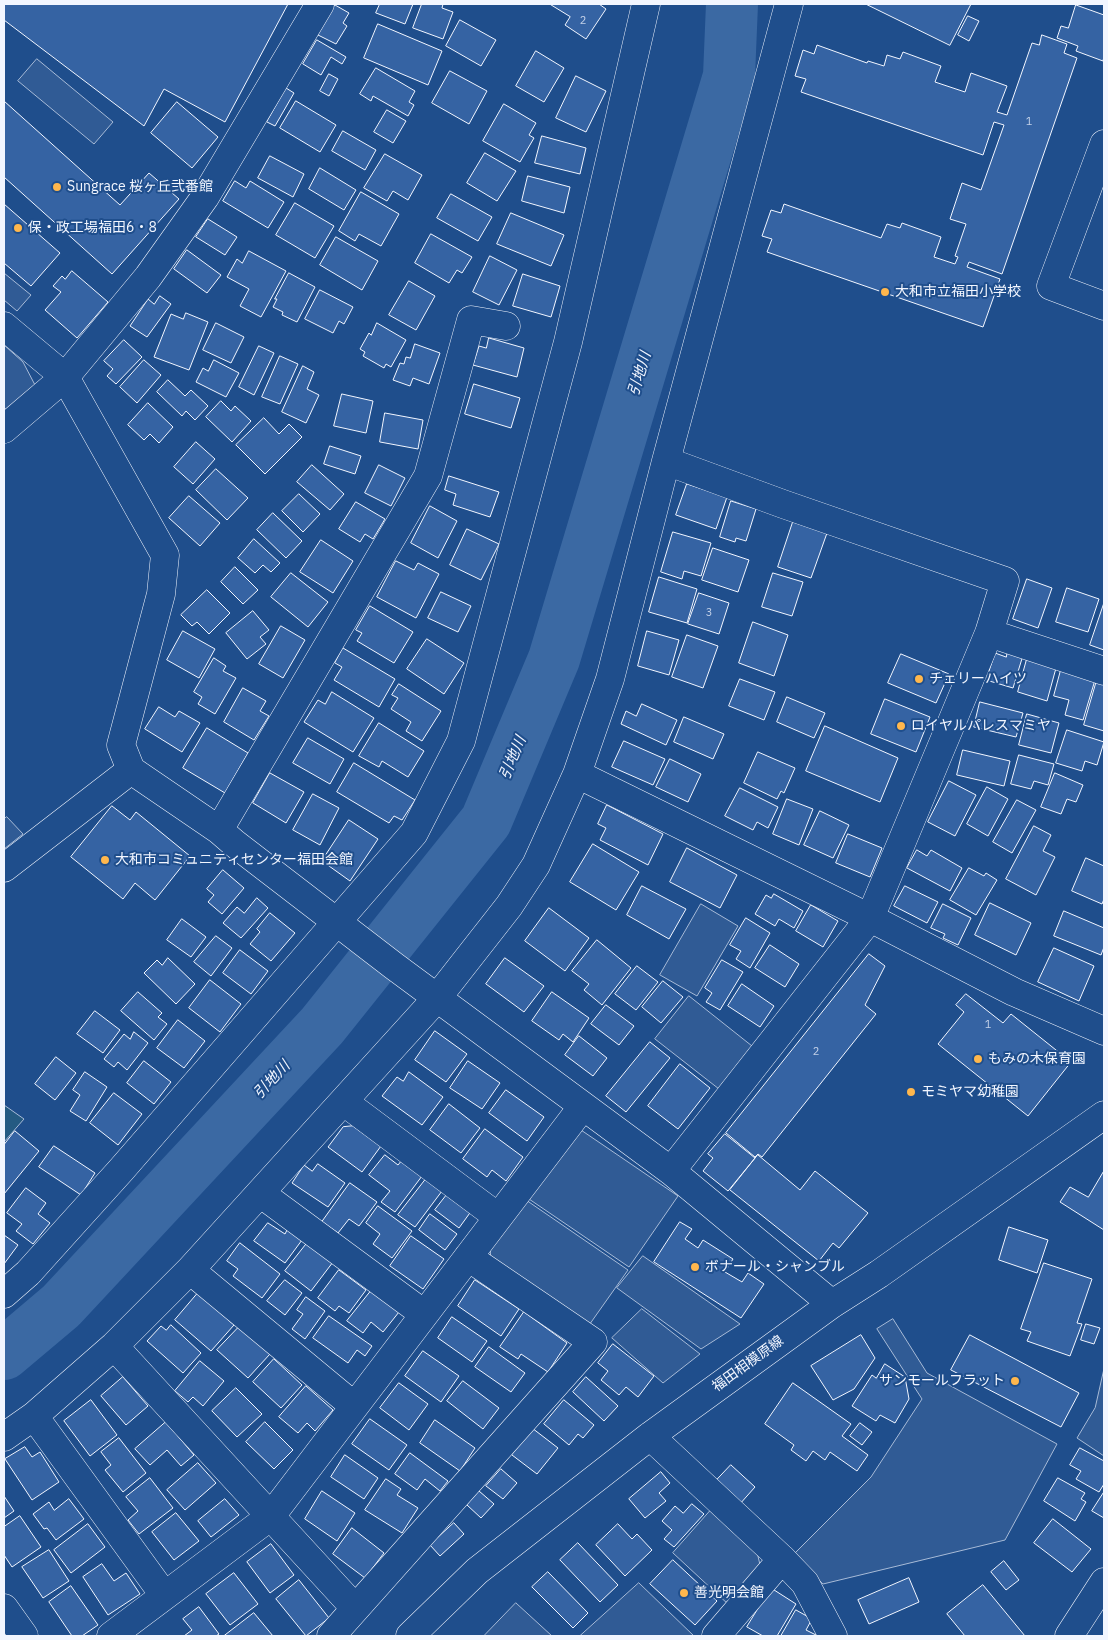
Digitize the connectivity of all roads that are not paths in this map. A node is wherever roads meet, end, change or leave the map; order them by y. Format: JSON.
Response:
{"nodes":[{"id":1,"x":320,"y":4,"type":"edge"},
{"id":2,"x":646,"y":4,"type":"edge"},
{"id":3,"x":789,"y":4,"type":"edge"},
{"id":4,"x":1104,"y":144,"type":"edge"},
{"id":5,"x":1104,"y":306,"type":"edge"},
{"id":6,"x":4,"y":326,"type":"edge"},
{"id":7,"x":506,"y":326,"type":"dead end"},
{"id":8,"x":65,"y":377,"type":"junction"},
{"id":9,"x":4,"y":429,"type":"edge"},
{"id":10,"x":666,"y":461,"type":"junction"},
{"id":11,"x":990,"y":632,"type":"junction"},
{"id":12,"x":1104,"y":671,"type":"edge"},
{"id":13,"x":131,"y":770,"type":"junction"},
{"id":14,"x":577,"y":774,"type":"junction"},
{"id":15,"x":220,"y":830,"type":"junction"},
{"id":16,"x":4,"y":868,"type":"edge"},
{"id":17,"x":870,"y":918,"type":"junction"},
{"id":18,"x":345,"y":929,"type":"junction"},
{"id":19,"x":437,"y":998,"type":"junction"},
{"id":20,"x":1104,"y":1031,"type":"edge"},
{"id":21,"x":344,"y":1102,"type":"junction"},
{"id":22,"x":583,"y":1106,"type":"junction"},
{"id":23,"x":1104,"y":1115,"type":"edge"},
{"id":24,"x":671,"y":1171,"type":"junction"},
{"id":25,"x":260,"y":1193,"type":"junction"},
{"id":26,"x":498,"y":1217,"type":"junction"},
{"id":27,"x":468,"y":1257,"type":"junction"},
{"id":28,"x":190,"y":1270,"type":"junction"},
{"id":29,"x":4,"y":1294,"type":"edge"},
{"id":30,"x":832,"y":1304,"type":"junction"},
{"id":31,"x":424,"y":1314,"type":"junction"},
{"id":32,"x":114,"y":1346,"type":"junction"},
{"id":33,"x":354,"y":1406,"type":"junction"},
{"id":34,"x":34,"y":1416,"type":"junction"},
{"id":35,"x":650,"y":1436,"type":"junction"},
{"id":36,"x":4,"y":1437,"type":"edge"},
{"id":37,"x":271,"y":1516,"type":"junction"},
{"id":38,"x":782,"y":1559,"type":"junction"},
{"id":39,"x":1104,"y":1582,"type":"edge"},
{"id":40,"x":164,"y":1596,"type":"junction"},
{"id":41,"x":4,"y":1608,"type":"edge"},
{"id":42,"x":355,"y":1608,"type":"junction"},
{"id":43,"x":24,"y":1636,"type":"edge"},
{"id":44,"x":111,"y":1636,"type":"edge"},
{"id":45,"x":331,"y":1636,"type":"edge"},
{"id":46,"x":410,"y":1636,"type":"edge"},
{"id":47,"x":716,"y":1636,"type":"edge"},
{"id":48,"x":833,"y":1636,"type":"edge"},
{"id":49,"x":1069,"y":1636,"type":"edge"}],
"edges":[{"from":1,"to":8,"type":"street"},
{"from":2,"to":18,"type":"street"},
{"from":3,"to":10,"type":"street"},
{"from":4,"to":5,"type":"street"},
{"from":6,"to":8,"type":"street"},
{"from":7,"to":15,"type":"street"},
{"from":8,"to":9,"type":"street"},
{"from":8,"to":13,"type":"street"},
{"from":10,"to":11,"type":"street"},
{"from":10,"to":14,"type":"street"},
{"from":11,"to":12,"type":"street"},
{"from":11,"to":17,"type":"street"},
{"from":13,"to":15,"type":"street"},
{"from":13,"to":16,"type":"street"},
{"from":14,"to":17,"type":"street"},
{"from":14,"to":19,"type":"street"},
{"from":15,"to":18,"type":"street"},
{"from":17,"to":20,"type":"street"},
{"from":17,"to":24,"type":"street"},
{"from":18,"to":19,"type":"street"},
{"from":18,"to":29,"type":"street"},
{"from":19,"to":21,"type":"street"},
{"from":19,"to":22,"type":"street"},
{"from":21,"to":25,"type":"street"},
{"from":21,"to":26,"type":"street"},
{"from":22,"to":24,"type":"street"},
{"from":22,"to":26,"type":"street"},
{"from":23,"to":30,"type":"street","name":"福田相模原線"},
{"from":24,"to":30,"type":"street"},
{"from":25,"to":28,"type":"street"},
{"from":25,"to":31,"type":"street"},
{"from":26,"to":27,"type":"street"},
{"from":27,"to":31,"type":"street"},
{"from":27,"to":42,"type":"street"},
{"from":28,"to":32,"type":"street"},
{"from":28,"to":33,"type":"street"},
{"from":30,"to":35,"type":"street","name":"福田相模原線"},
{"from":31,"to":33,"type":"street"},
{"from":32,"to":34,"type":"street"},
{"from":32,"to":37,"type":"street"},
{"from":33,"to":37,"type":"street"},
{"from":34,"to":36,"type":"street"},
{"from":34,"to":40,"type":"street"},
{"from":35,"to":38,"type":"street"},
{"from":35,"to":46,"type":"street","name":"福田相模原線"},
{"from":37,"to":40,"type":"street"},
{"from":37,"to":42,"type":"street"},
{"from":38,"to":47,"type":"street"},
{"from":38,"to":48,"type":"street"},
{"from":39,"to":49,"type":"street"},
{"from":40,"to":44,"type":"street"},
{"from":41,"to":43,"type":"street"},
{"from":42,"to":45,"type":"street"}]}
